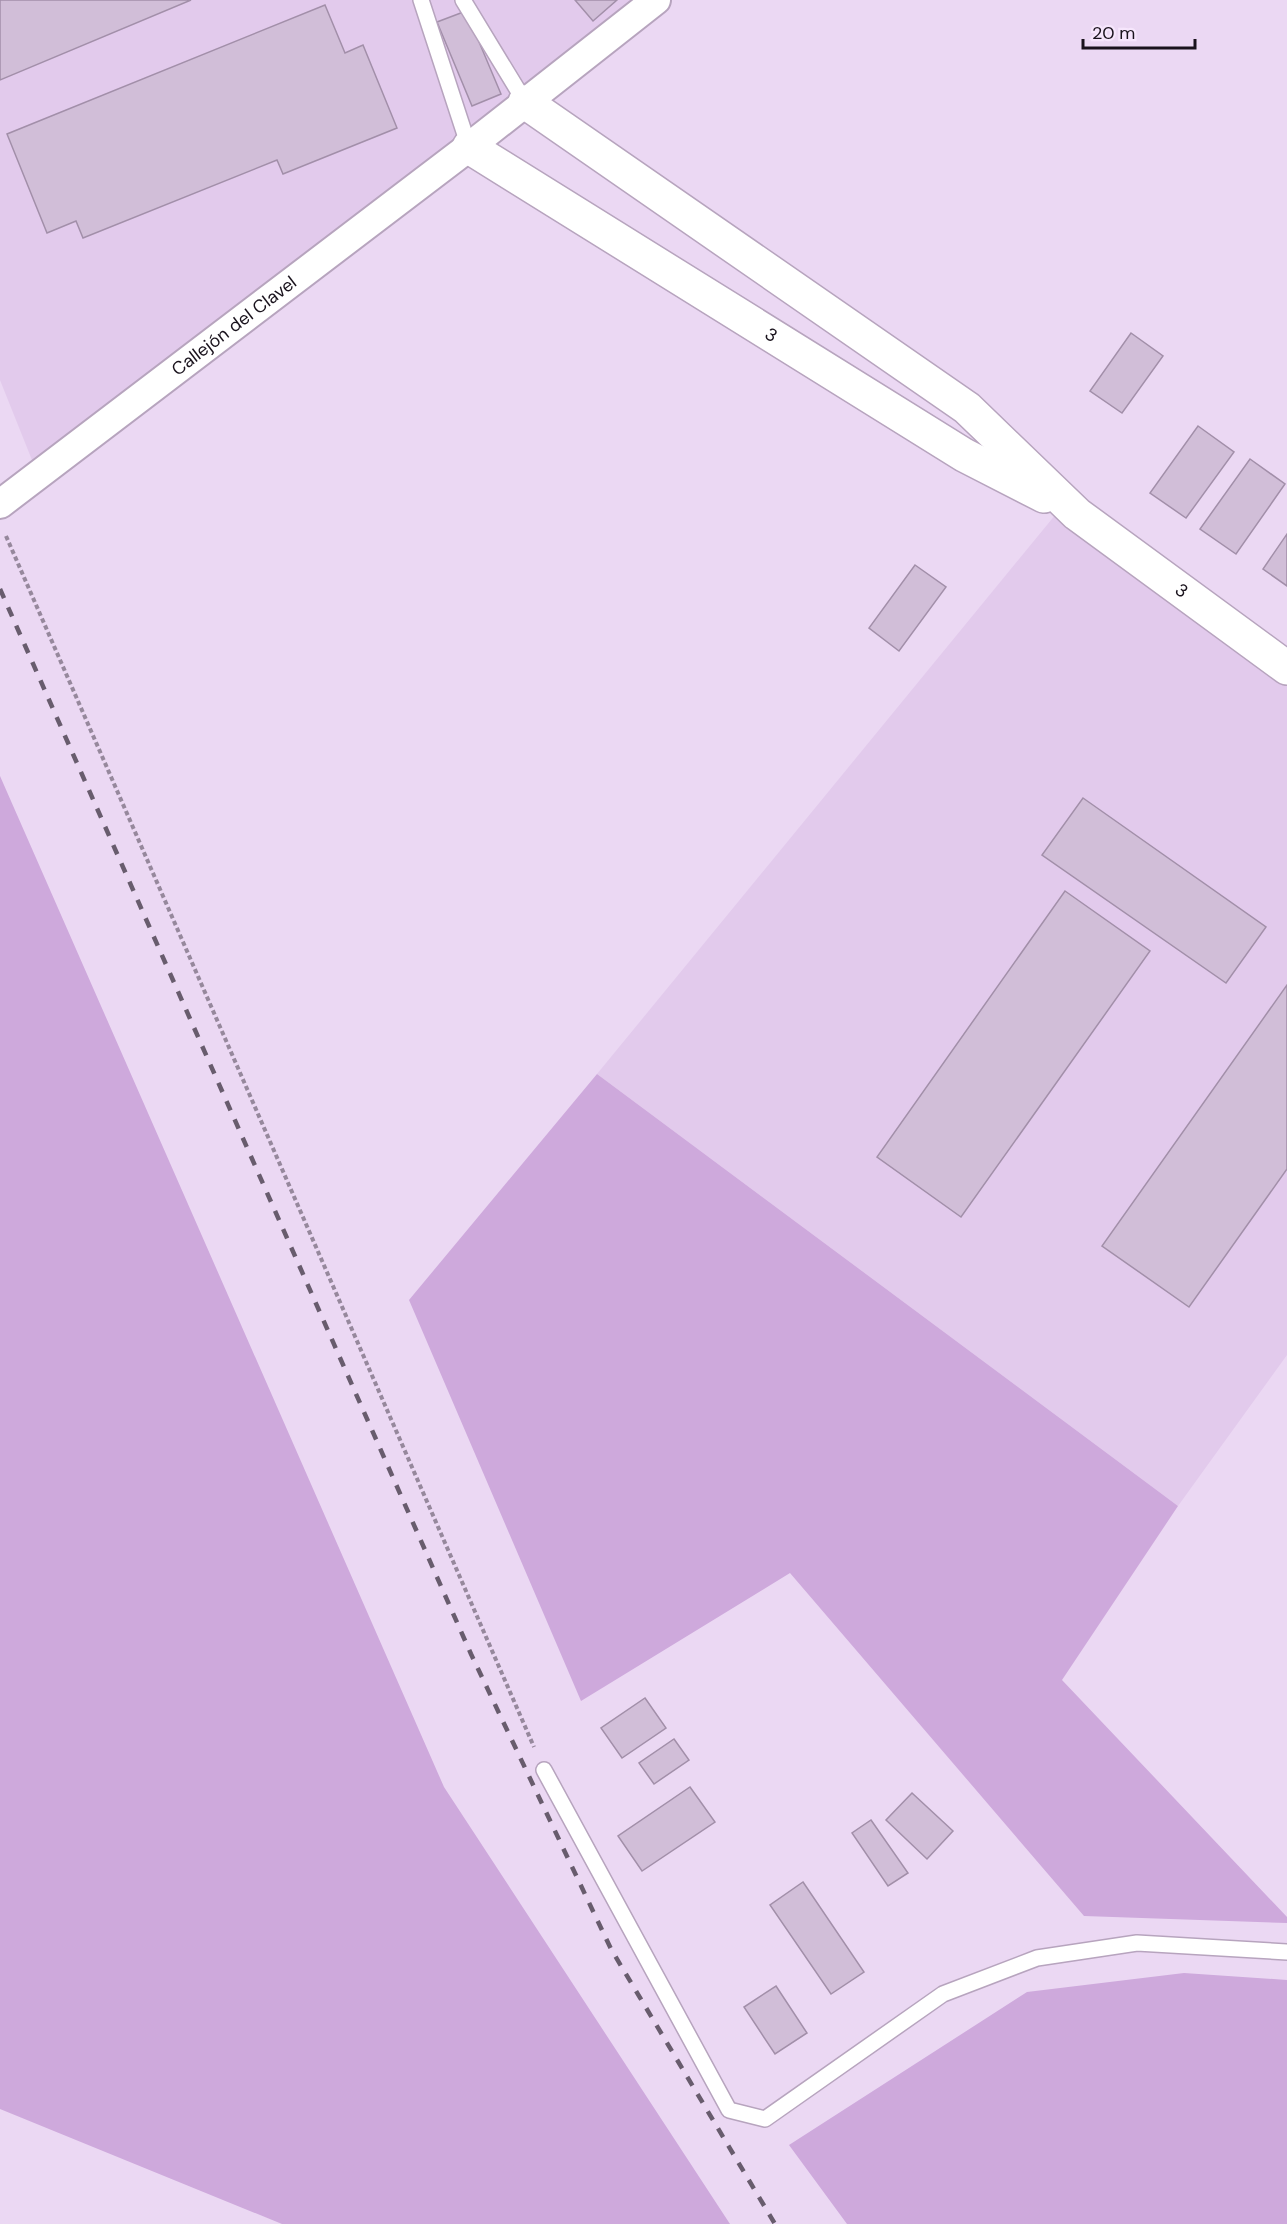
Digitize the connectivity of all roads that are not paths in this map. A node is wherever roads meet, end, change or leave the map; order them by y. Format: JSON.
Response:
{"nodes":[{"id":1,"x":422,"y":0,"type":"edge"},
{"id":2,"x":463,"y":0,"type":"edge"},
{"id":3,"x":656,"y":0,"type":"edge"},
{"id":4,"x":525,"y":102,"type":"junction"},
{"id":5,"x":468,"y":147,"type":"junction"},
{"id":6,"x":0,"y":504,"type":"edge"},
{"id":7,"x":1077,"y":514,"type":"junction"},
{"id":8,"x":1287,"y":668,"type":"edge"},
{"id":9,"x":544,"y":1770,"type":"road end"},
{"id":10,"x":1287,"y":1952,"type":"edge"}],
"edges":[{"from":1,"to":5,"type":"lane"},
{"from":2,"to":4,"type":"lane"},
{"from":3,"to":4,"type":"street"},
{"from":4,"to":5,"type":"street","name":"Callejón del Clavel"},
{"from":4,"to":7,"type":"street","name":"3"},
{"from":5,"to":6,"type":"street","name":"Callejón del Clavel"},
{"from":5,"to":7,"type":"street","name":"3"},
{"from":7,"to":8,"type":"street","name":"3"},
{"from":9,"to":10,"type":"lane"}]}
